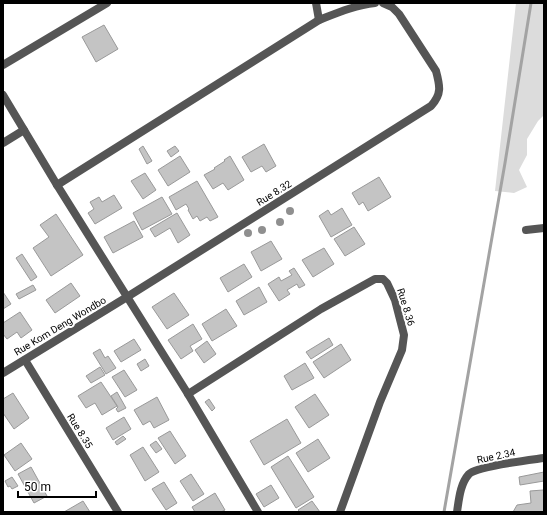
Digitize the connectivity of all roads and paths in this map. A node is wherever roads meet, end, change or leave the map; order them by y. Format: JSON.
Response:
{"nodes":[{"id":1,"x":107,"y":3,"type":"edge"},
{"id":2,"x":316,"y":3,"type":"edge"},
{"id":3,"x":376,"y":3,"type":"edge"},
{"id":4,"x":383,"y":3,"type":"edge"},
{"id":5,"x":319,"y":20,"type":"junction"},
{"id":6,"x":3,"y":65,"type":"edge"},
{"id":7,"x":3,"y":95,"type":"edge"},
{"id":8,"x":24,"y":130,"type":"junction"},
{"id":9,"x":3,"y":143,"type":"edge"},
{"id":10,"x":57,"y":185,"type":"junction"},
{"id":11,"x":544,"y":228,"type":"edge"},
{"id":12,"x":526,"y":230,"type":"dead end"},
{"id":13,"x":127,"y":297,"type":"junction"},
{"id":14,"x":25,"y":360,"type":"junction"},
{"id":15,"x":3,"y":373,"type":"edge"},
{"id":16,"x":188,"y":394,"type":"junction"},
{"id":17,"x":544,"y":458,"type":"edge"},
{"id":18,"x":118,"y":512,"type":"edge"},
{"id":19,"x":258,"y":512,"type":"edge"},
{"id":20,"x":340,"y":512,"type":"edge"},
{"id":21,"x":457,"y":512,"type":"edge"}],
"edges":[{"from":1,"to":6,"type":"street"},
{"from":2,"to":5,"type":"street"},
{"from":3,"to":5,"type":"street"},
{"from":4,"to":13,"type":"street","name":"Rue 8.32"},
{"from":5,"to":10,"type":"street"},
{"from":7,"to":8,"type":"street"},
{"from":8,"to":9,"type":"street"},
{"from":8,"to":10,"type":"street"},
{"from":10,"to":13,"type":"street"},
{"from":11,"to":12,"type":"street"},
{"from":13,"to":14,"type":"street","name":"Rue Kom Deng Wondbo"},
{"from":13,"to":16,"type":"street"},
{"from":14,"to":15,"type":"street","name":"Rue Kom Deng Wondbo"},
{"from":14,"to":18,"type":"street","name":"Rue 8.35"},
{"from":16,"to":19,"type":"street"},
{"from":16,"to":20,"type":"street","name":"Rue 8.36"},
{"from":17,"to":21,"type":"street","name":"Rue 2.34"}]}
